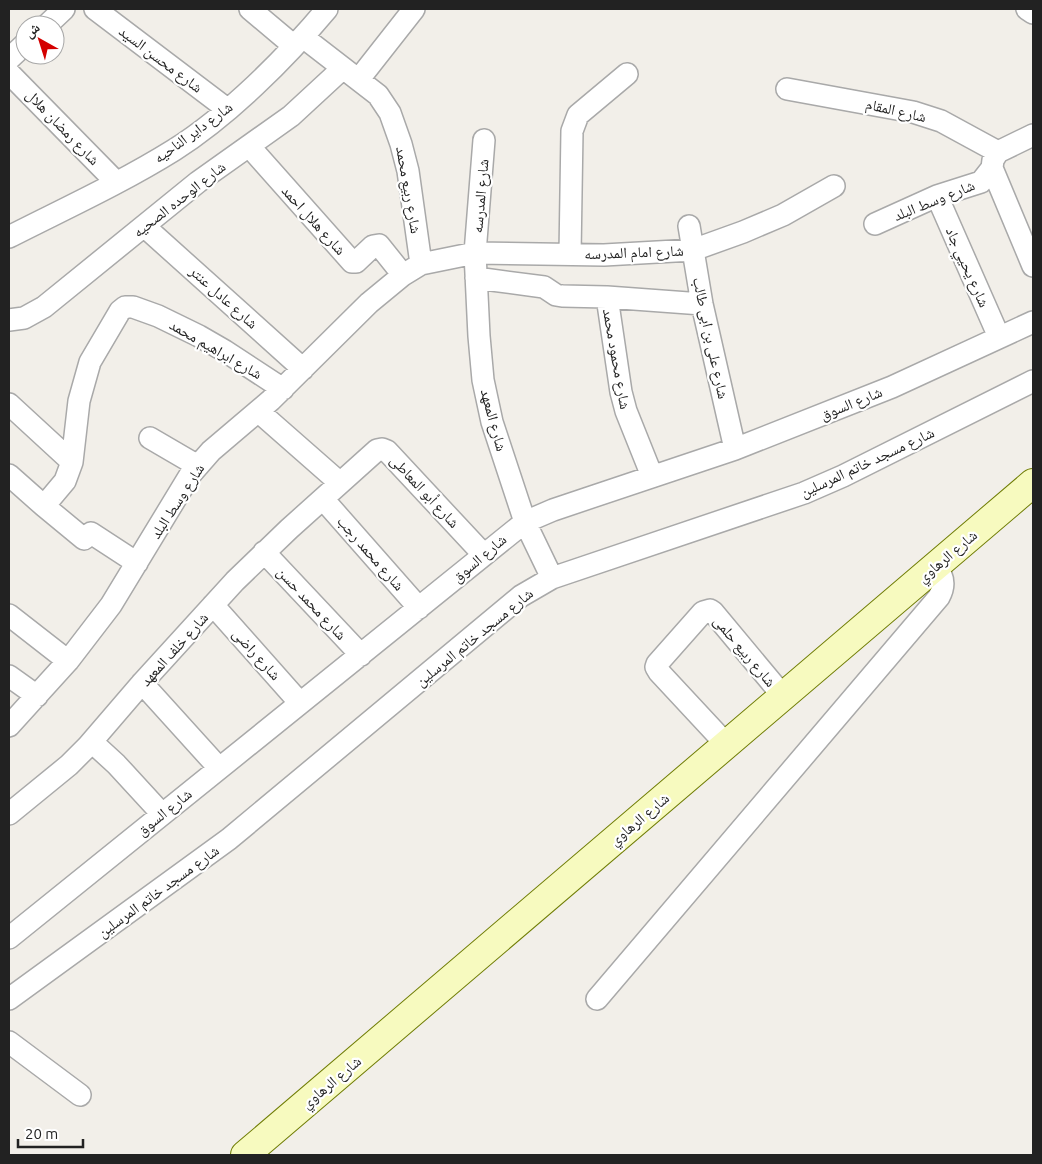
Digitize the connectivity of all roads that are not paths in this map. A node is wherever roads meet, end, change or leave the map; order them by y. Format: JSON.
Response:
{"nodes":[{"id":1,"x":95,"y":9,"type":"edge"},
{"id":2,"x":250,"y":9,"type":"edge"},
{"id":3,"x":327,"y":9,"type":"edge"},
{"id":4,"x":414,"y":9,"type":"edge"},
{"id":5,"x":1027,"y":9,"type":"edge"},
{"id":6,"x":1033,"y":13,"type":"edge"},
{"id":7,"x":298,"y":42,"type":"junction"},
{"id":8,"x":9,"y":72,"type":"edge"},
{"id":9,"x":351,"y":74,"type":"junction"},
{"id":10,"x":627,"y":74,"type":"dead end"},
{"id":11,"x":788,"y":89,"type":"dead end"},
{"id":12,"x":227,"y":109,"type":"junction"},
{"id":13,"x":1033,"y":134,"type":"edge"},
{"id":14,"x":484,"y":140,"type":"dead end"},
{"id":15,"x":249,"y":146,"type":"junction"},
{"id":16,"x":995,"y":160,"type":"junction"},
{"id":17,"x":116,"y":182,"type":"junction"},
{"id":18,"x":834,"y":186,"type":"dead end"},
{"id":19,"x":936,"y":196,"type":"junction"},
{"id":20,"x":875,"y":224,"type":"dead end"},
{"id":21,"x":144,"y":226,"type":"junction"},
{"id":22,"x":689,"y":226,"type":"dead end"},
{"id":23,"x":13,"y":227,"type":"edge"},
{"id":24,"x":693,"y":250,"type":"junction"},
{"id":25,"x":475,"y":253,"type":"junction"},
{"id":26,"x":570,"y":254,"type":"junction"},
{"id":27,"x":1033,"y":266,"type":"edge"},
{"id":28,"x":412,"y":270,"type":"junction"},
{"id":29,"x":476,"y":278,"type":"junction"},
{"id":30,"x":607,"y":297,"type":"junction"},
{"id":31,"x":702,"y":304,"type":"junction"},
{"id":32,"x":9,"y":320,"type":"edge"},
{"id":33,"x":1033,"y":322,"type":"edge"},
{"id":34,"x":999,"y":337,"type":"junction"},
{"id":35,"x":303,"y":369,"type":"junction"},
{"id":36,"x":1033,"y":381,"type":"edge"},
{"id":37,"x":283,"y":389,"type":"junction"},
{"id":38,"x":9,"y":404,"type":"edge"},
{"id":39,"x":258,"y":411,"type":"junction"},
{"id":40,"x":150,"y":438,"type":"dead end"},
{"id":41,"x":735,"y":449,"type":"junction"},
{"id":42,"x":72,"y":462,"type":"junction"},
{"id":43,"x":198,"y":466,"type":"junction"},
{"id":44,"x":9,"y":475,"type":"edge"},
{"id":45,"x":652,"y":476,"type":"junction"},
{"id":46,"x":340,"y":483,"type":"junction"},
{"id":47,"x":1033,"y":483,"type":"edge"},
{"id":48,"x":323,"y":498,"type":"junction"},
{"id":49,"x":44,"y":506,"type":"junction"},
{"id":50,"x":525,"y":522,"type":"junction"},
{"id":51,"x":264,"y":552,"type":"junction"},
{"id":52,"x":484,"y":555,"type":"junction"},
{"id":53,"x":137,"y":563,"type":"junction"},
{"id":54,"x":936,"y":566,"type":"junction"},
{"id":55,"x":552,"y":578,"type":"junction"},
{"id":56,"x":213,"y":605,"type":"junction"},
{"id":57,"x":419,"y":608,"type":"junction"},
{"id":58,"x":9,"y":615,"type":"edge"},
{"id":59,"x":361,"y":654,"type":"junction"},
{"id":60,"x":68,"y":661,"type":"junction"},
{"id":61,"x":9,"y":676,"type":"edge"},
{"id":62,"x":142,"y":683,"type":"junction"},
{"id":63,"x":37,"y":696,"type":"junction"},
{"id":64,"x":783,"y":696,"type":"junction"},
{"id":65,"x":300,"y":703,"type":"junction"},
{"id":66,"x":9,"y":726,"type":"edge"},
{"id":67,"x":92,"y":742,"type":"junction"},
{"id":68,"x":726,"y":744,"type":"junction"},
{"id":69,"x":219,"y":768,"type":"junction"},
{"id":70,"x":9,"y":814,"type":"edge"},
{"id":71,"x":162,"y":814,"type":"junction"},
{"id":72,"x":10,"y":934,"type":"edge"},
{"id":73,"x":597,"y":999,"type":"dead end"},
{"id":74,"x":9,"y":1000,"type":"edge"},
{"id":75,"x":9,"y":1042,"type":"edge"},
{"id":76,"x":80,"y":1095,"type":"dead end"},
{"id":77,"x":245,"y":1155,"type":"edge"}],
"edges":[{"from":1,"to":12,"type":"street","name":"شارع محسن السيد"},
{"from":2,"to":7,"type":"street","name":"شارع ربيع محمد"},
{"from":3,"to":7,"type":"street","name":"شارع داير الناحيه"},
{"from":4,"to":9,"type":"street","name":"شارع الوحده الصحيه"},
{"from":5,"to":6,"type":"street"},
{"from":7,"to":9,"type":"street","name":"شارع ربيع محمد"},
{"from":7,"to":12,"type":"street","name":"شارع داير الناحيه"},
{"from":8,"to":17,"type":"street","name":"شارع رمضان هلال"},
{"from":9,"to":15,"type":"street","name":"شارع الوحده الصحيه"},
{"from":9,"to":28,"type":"street","name":"شارع ربيع محمد"},
{"from":10,"to":26,"type":"street"},
{"from":11,"to":16,"type":"street","name":"شارع المقام"},
{"from":12,"to":17,"type":"street","name":"شارع داير الناحيه"},
{"from":13,"to":16,"type":"street","name":"شارع وسط البلد"},
{"from":14,"to":25,"type":"street","name":"شارع المدرسه"},
{"from":15,"to":21,"type":"street","name":"شارع الوحده الصحيه"},
{"from":15,"to":28,"type":"street","name":"شارع هلال احمد"},
{"from":16,"to":19,"type":"street","name":"شارع وسط البلد"},
{"from":16,"to":27,"type":"street"},
{"from":17,"to":23,"type":"street","name":"شارع داير الناحيه"},
{"from":18,"to":24,"type":"street","name":"شارع امام المدرسه"},
{"from":19,"to":20,"type":"street","name":"شارع وسط البلد"},
{"from":19,"to":34,"type":"street","name":"شارع يحيي جاد"},
{"from":21,"to":32,"type":"street","name":"شارع الوحده الصحيه"},
{"from":21,"to":35,"type":"street","name":"شارع عادل عنتر"},
{"from":22,"to":24,"type":"street","name":"شارع على بن ابى طالب"},
{"from":24,"to":26,"type":"street","name":"شارع امام المدرسه"},
{"from":24,"to":31,"type":"street","name":"شارع على بن ابى طالب"},
{"from":25,"to":26,"type":"street","name":"شارع امام المدرسه"},
{"from":25,"to":28,"type":"street","name":"شارع امام المدرسه"},
{"from":25,"to":29,"type":"street","name":"شارع المعهد"},
{"from":28,"to":35,"type":"street","name":"شارع وسط البلد"},
{"from":29,"to":30,"type":"street"},
{"from":29,"to":50,"type":"street","name":"شارع المعهد"},
{"from":30,"to":31,"type":"street"},
{"from":30,"to":45,"type":"street","name":"شارع محمود محمد"},
{"from":31,"to":41,"type":"street","name":"شارع على بن ابى طالب"},
{"from":33,"to":34,"type":"street","name":"شارع السوق"},
{"from":34,"to":41,"type":"street","name":"شارع السوق"},
{"from":35,"to":37,"type":"street","name":"شارع وسط البلد"},
{"from":36,"to":55,"type":"street","name":"شارع مسجد خاتم المرسلين"},
{"from":37,"to":39,"type":"street","name":"شارع وسط البلد"},
{"from":37,"to":42,"type":"street","name":"شارع ابراهيم محمد"},
{"from":38,"to":42,"type":"street"},
{"from":39,"to":43,"type":"street","name":"شارع وسط البلد"},
{"from":39,"to":46,"type":"street"},
{"from":40,"to":43,"type":"street"},
{"from":41,"to":45,"type":"street","name":"شارع السوق"},
{"from":42,"to":49,"type":"street"},
{"from":43,"to":53,"type":"street","name":"شارع وسط البلد"},
{"from":44,"to":49,"type":"street"},
{"from":45,"to":50,"type":"street","name":"شارع السوق"},
{"from":46,"to":48,"type":"street","name":"شارع خلف المعهد"},
{"from":46,"to":52,"type":"street","name":"شارع أبو المعاطى"},
{"from":47,"to":54,"type":"street","name":"شارع الرهاوي"},
{"from":48,"to":51,"type":"street","name":"شارع خلف المعهد"},
{"from":48,"to":57,"type":"street","name":"شارع محمد رجب"},
{"from":49,"to":53,"type":"street"},
{"from":50,"to":52,"type":"street","name":"شارع السوق"},
{"from":50,"to":55,"type":"street","name":"شارع المعهد"},
{"from":51,"to":56,"type":"street","name":"شارع خلف المعهد"},
{"from":51,"to":59,"type":"street","name":"شارع محمد حسن"},
{"from":52,"to":57,"type":"street","name":"شارع السوق"},
{"from":53,"to":60,"type":"street","name":"شارع وسط البلد"},
{"from":54,"to":64,"type":"street","name":"شارع الرهاوي"},
{"from":54,"to":73,"type":"street"},
{"from":55,"to":74,"type":"street","name":"شارع مسجد خاتم المرسلين"},
{"from":56,"to":62,"type":"street","name":"شارع خلف المعهد"},
{"from":56,"to":65,"type":"street","name":"شارع راضى"},
{"from":57,"to":59,"type":"street","name":"شارع السوق"},
{"from":58,"to":60,"type":"street"},
{"from":59,"to":65,"type":"street","name":"شارع السوق"},
{"from":60,"to":63,"type":"street","name":"شارع وسط البلد"},
{"from":61,"to":63,"type":"street"},
{"from":62,"to":67,"type":"street","name":"شارع خلف المعهد"},
{"from":62,"to":69,"type":"street"},
{"from":63,"to":66,"type":"street","name":"شارع وسط البلد"},
{"from":64,"to":68,"type":"street","name":"شارع الرهاوي"},
{"from":64,"to":68,"type":"street","name":"شارع ربيع حلمى"},
{"from":65,"to":69,"type":"street","name":"شارع السوق"},
{"from":67,"to":70,"type":"street","name":"شارع خلف المعهد"},
{"from":67,"to":71,"type":"street"},
{"from":68,"to":77,"type":"street","name":"شارع الرهاوي"},
{"from":69,"to":71,"type":"street","name":"شارع السوق"},
{"from":71,"to":72,"type":"street","name":"شارع السوق"},
{"from":75,"to":76,"type":"street"}]}
